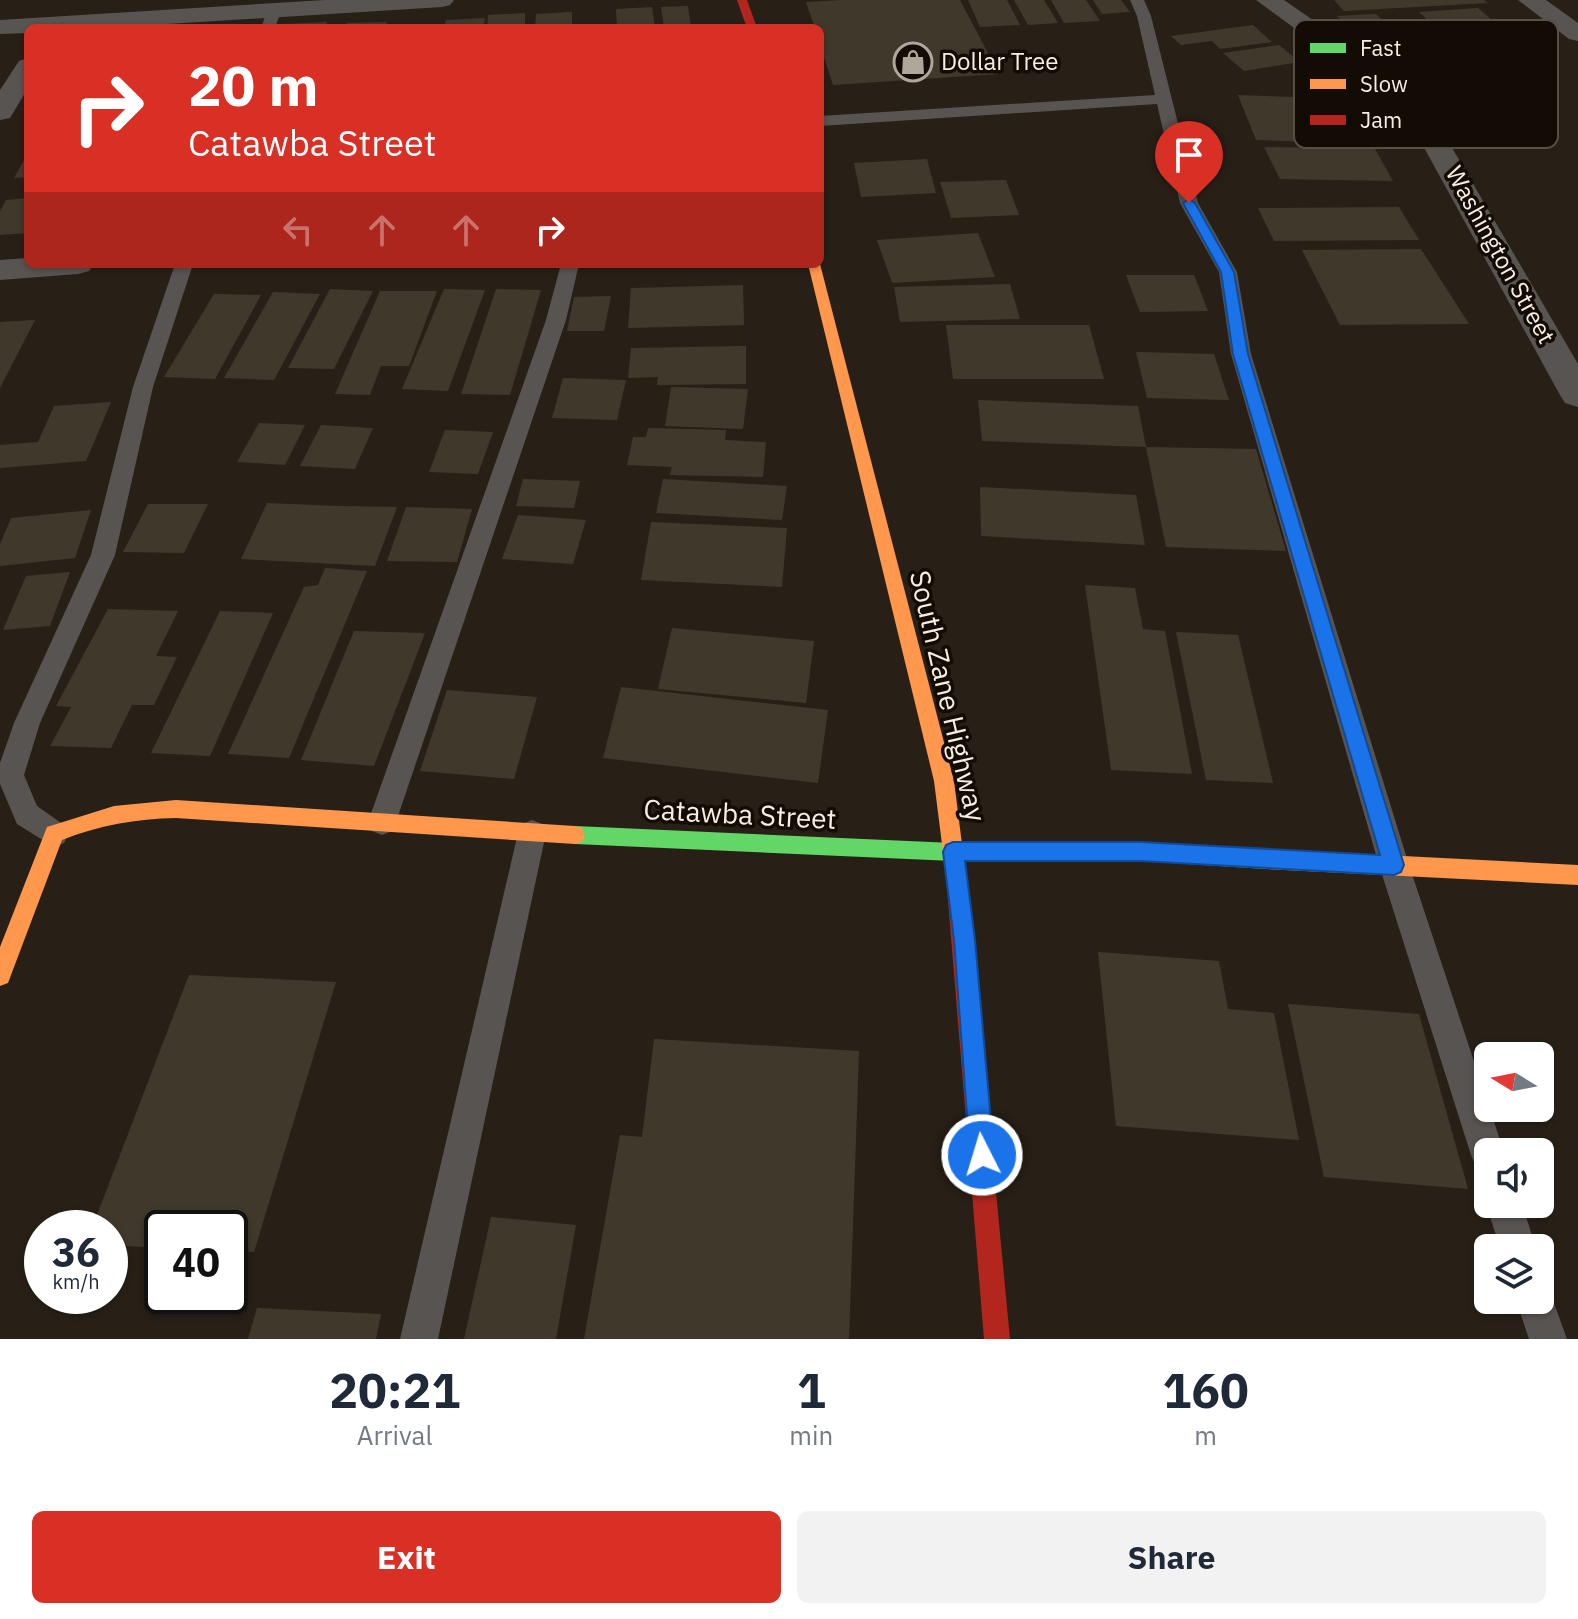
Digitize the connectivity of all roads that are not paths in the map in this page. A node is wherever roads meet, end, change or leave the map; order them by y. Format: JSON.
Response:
{"nodes":[{"id":1,"x":44,"y":0,"type":"edge"},
{"id":2,"x":442,"y":0,"type":"edge"},
{"id":3,"x":742,"y":0,"type":"edge"},
{"id":4,"x":1137,"y":0,"type":"edge"},
{"id":5,"x":1268,"y":0,"type":"edge"},
{"id":6,"x":1530,"y":0,"type":"edge"},
{"id":7,"x":271,"y":20,"type":"edge"},
{"id":8,"x":1296,"y":20,"type":"edge"},
{"id":9,"x":49,"y":24,"type":"edge"},
{"id":10,"x":123,"y":24,"type":"edge"},
{"id":11,"x":751,"y":24,"type":"edge"},
{"id":12,"x":0,"y":27,"type":"edge"},
{"id":13,"x":24,"y":27,"type":"edge"},
{"id":14,"x":1578,"y":34,"type":"edge"},
{"id":15,"x":24,"y":73,"type":"edge"},
{"id":16,"x":1164,"y":99,"type":"junction"},
{"id":17,"x":0,"y":112,"type":"edge"},
{"id":18,"x":824,"y":121,"type":"edge"},
{"id":19,"x":1438,"y":148,"type":"edge"},
{"id":20,"x":26,"y":268,"type":"edge"},
{"id":21,"x":183,"y":268,"type":"edge"},
{"id":22,"x":569,"y":268,"type":"edge"},
{"id":23,"x":815,"y":268,"type":"edge"},
{"id":24,"x":0,"y":270,"type":"edge"},
{"id":25,"x":1578,"y":395,"type":"edge"},
{"id":26,"x":382,"y":822,"type":"junction"},
{"id":27,"x":532,"y":833,"type":"junction"},
{"id":28,"x":54,"y":834,"type":"junction"},
{"id":29,"x":953,"y":852,"type":"junction"},
{"id":30,"x":1394,"y":865,"type":"junction"},
{"id":31,"x":1578,"y":875,"type":"edge"},
{"id":32,"x":0,"y":975,"type":"edge"},
{"id":33,"x":1482,"y":1138,"type":"edge"},
{"id":34,"x":1540,"y":1314,"type":"edge"},
{"id":35,"x":419,"y":1339,"type":"edge"},
{"id":36,"x":997,"y":1339,"type":"edge"},
{"id":37,"x":1548,"y":1339,"type":"edge"}],
"edges":[{"from":1,"to":9,"type":"street"},
{"from":2,"to":7,"type":"street"},
{"from":3,"to":11,"type":"street"},
{"from":4,"to":16,"type":"lane"},
{"from":5,"to":8,"type":"street","name":"Washington Street"},
{"from":6,"to":14,"type":"street"},
{"from":7,"to":10,"type":"street"},
{"from":12,"to":13,"type":"street"},
{"from":15,"to":17,"type":"street"},
{"from":16,"to":18,"type":"lane"},
{"from":16,"to":30,"type":"lane"},
{"from":19,"to":25,"type":"street","name":"Washington Street"},
{"from":20,"to":24,"type":"street"},
{"from":21,"to":28,"type":"lane"},
{"from":22,"to":26,"type":"lane"},
{"from":23,"to":29,"type":"street","name":"South Zane Highway"},
{"from":26,"to":27,"type":"street","name":"Catawba Street"},
{"from":26,"to":28,"type":"street","name":"Catawba Street"},
{"from":27,"to":29,"type":"street","name":"Catawba Street"},
{"from":27,"to":35,"type":"lane"},
{"from":28,"to":32,"type":"street"},
{"from":29,"to":30,"type":"street","name":"Catawba Street"},
{"from":29,"to":36,"type":"street","name":"South Zane Highway"},
{"from":30,"to":31,"type":"street","name":"Catawba Street"},
{"from":30,"to":33,"type":"lane"},
{"from":34,"to":37,"type":"lane"}]}
